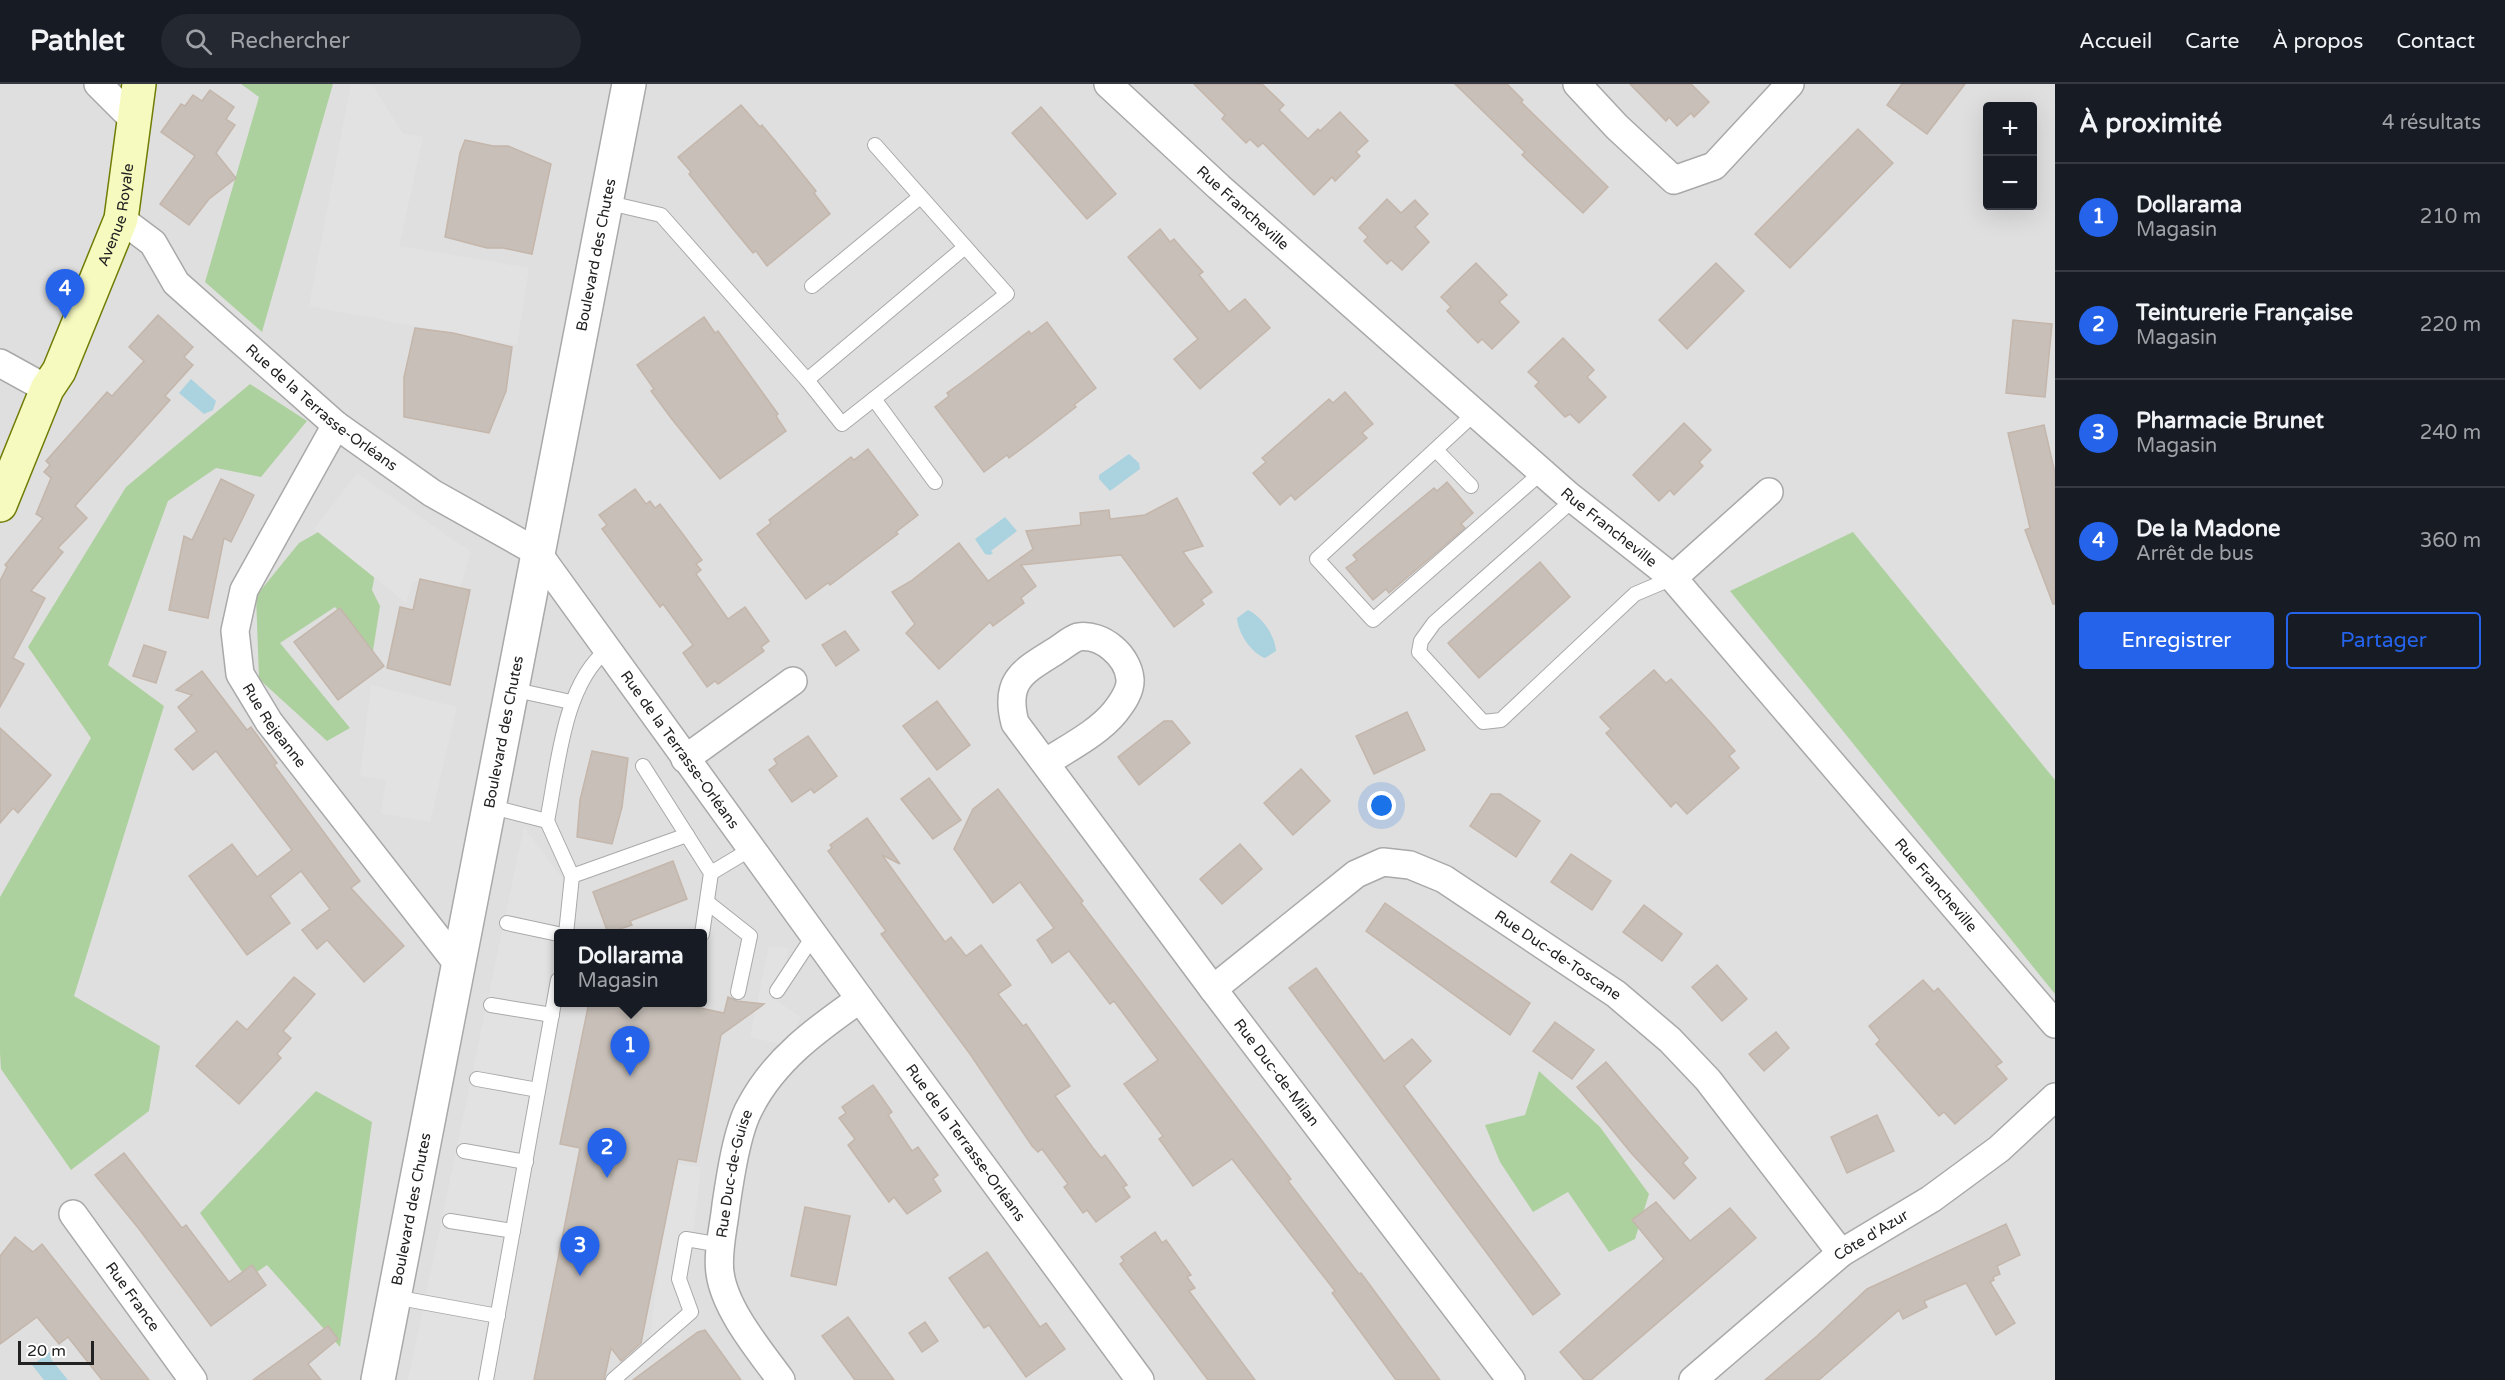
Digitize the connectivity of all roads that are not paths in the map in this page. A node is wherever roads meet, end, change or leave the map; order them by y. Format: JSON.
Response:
{"nodes":[{"id":1,"x":98,"y":84,"type":"edge"},
{"id":2,"x":139,"y":84,"type":"edge"},
{"id":3,"x":629,"y":84,"type":"edge"},
{"id":4,"x":1108,"y":84,"type":"edge"},
{"id":5,"x":1577,"y":84,"type":"edge"},
{"id":6,"x":1790,"y":84,"type":"edge"},
{"id":7,"x":133,"y":119,"type":"junction"},
{"id":8,"x":874,"y":146,"type":"dead end"},
{"id":9,"x":920,"y":197,"type":"junction"},
{"id":10,"x":605,"y":202,"type":"junction"},
{"id":11,"x":121,"y":219,"type":"junction"},
{"id":12,"x":965,"y":248,"type":"junction"},
{"id":13,"x":812,"y":286,"type":"dead end"},
{"id":14,"x":0,"y":363,"type":"edge"},
{"id":15,"x":807,"y":380,"type":"junction"},
{"id":16,"x":47,"y":389,"type":"junction"},
{"id":17,"x":874,"y":399,"type":"junction"},
{"id":18,"x":1475,"y":413,"type":"junction"},
{"id":19,"x":336,"y":425,"type":"junction"},
{"id":20,"x":1436,"y":450,"type":"junction"},
{"id":21,"x":1542,"y":472,"type":"junction"},
{"id":22,"x":935,"y":482,"type":"dead end"},
{"id":23,"x":1471,"y":486,"type":"dead end"},
{"id":24,"x":1769,"y":492,"type":"dead end"},
{"id":25,"x":1574,"y":499,"type":"junction"},
{"id":26,"x":0,"y":505,"type":"edge"},
{"id":27,"x":537,"y":552,"type":"junction"},
{"id":28,"x":1673,"y":578,"type":"junction"},
{"id":29,"x":607,"y":650,"type":"junction"},
{"id":30,"x":793,"y":681,"type":"dead end"},
{"id":31,"x":510,"y":689,"type":"junction"},
{"id":32,"x":571,"y":702,"type":"junction"},
{"id":33,"x":685,"y":759,"type":"junction"},
{"id":34,"x":1045,"y":763,"type":"junction"},
{"id":35,"x":643,"y":766,"type":"dead end"},
{"id":36,"x":488,"y":805,"type":"junction"},
{"id":37,"x":547,"y":821,"type":"junction"},
{"id":38,"x":687,"y":834,"type":"junction"},
{"id":39,"x":751,"y":849,"type":"junction"},
{"id":40,"x":711,"y":873,"type":"junction"},
{"id":41,"x":572,"y":876,"type":"junction"},
{"id":42,"x":707,"y":902,"type":"junction"},
{"id":43,"x":507,"y":923,"type":"dead end"},
{"id":44,"x":566,"y":929,"type":"edge"},
{"id":45,"x":703,"y":929,"type":"edge"},
{"id":46,"x":554,"y":933,"type":"edge"},
{"id":47,"x":813,"y":935,"type":"junction"},
{"id":48,"x":457,"y":963,"type":"junction"},
{"id":49,"x":1213,"y":989,"type":"junction"},
{"id":50,"x":777,"y":991,"type":"dead end"},
{"id":51,"x":738,"y":992,"type":"dead end"},
{"id":52,"x":860,"y":999,"type":"junction"},
{"id":53,"x":554,"y":1003,"type":"edge"},
{"id":54,"x":491,"y":1005,"type":"dead end"},
{"id":55,"x":552,"y":1015,"type":"junction"},
{"id":56,"x":2055,"y":1024,"type":"edge"},
{"id":57,"x":477,"y":1079,"type":"dead end"},
{"id":58,"x":538,"y":1090,"type":"junction"},
{"id":59,"x":2055,"y":1097,"type":"edge"},
{"id":60,"x":464,"y":1151,"type":"dead end"},
{"id":61,"x":526,"y":1162,"type":"junction"},
{"id":62,"x":73,"y":1214,"type":"dead end"},
{"id":63,"x":450,"y":1221,"type":"dead end"},
{"id":64,"x":513,"y":1231,"type":"junction"},
{"id":65,"x":721,"y":1245,"type":"junction"},
{"id":66,"x":1841,"y":1253,"type":"junction"},
{"id":67,"x":394,"y":1297,"type":"junction"},
{"id":68,"x":498,"y":1316,"type":"junction"},
{"id":69,"x":193,"y":1380,"type":"edge"},
{"id":70,"x":378,"y":1380,"type":"edge"},
{"id":71,"x":486,"y":1380,"type":"edge"},
{"id":72,"x":613,"y":1380,"type":"edge"},
{"id":73,"x":781,"y":1380,"type":"edge"},
{"id":74,"x":1140,"y":1380,"type":"edge"},
{"id":75,"x":1511,"y":1380,"type":"edge"},
{"id":76,"x":1693,"y":1380,"type":"edge"}],
"edges":[{"from":1,"to":7,"type":"street"},
{"from":2,"to":7,"type":"main road","name":"Avenue Royale"},
{"from":3,"to":10,"type":"street","name":"Boulevard des Chutes"},
{"from":4,"to":18,"type":"street","name":"Rue Francheville"},
{"from":5,"to":6,"type":"street"},
{"from":7,"to":11,"type":"main road","name":"Avenue Royale"},
{"from":8,"to":9,"type":"lane"},
{"from":9,"to":12,"type":"lane"},
{"from":9,"to":13,"type":"lane"},
{"from":10,"to":15,"type":"lane"},
{"from":10,"to":27,"type":"street","name":"Boulevard des Chutes"},
{"from":11,"to":16,"type":"main road","name":"Avenue Royale"},
{"from":11,"to":19,"type":"street","name":"Rue de la Terrasse-Orléans"},
{"from":12,"to":15,"type":"lane"},
{"from":12,"to":17,"type":"lane"},
{"from":14,"to":16,"type":"street"},
{"from":15,"to":17,"type":"lane"},
{"from":16,"to":26,"type":"main road","name":"Avenue Royale"},
{"from":17,"to":22,"type":"lane"},
{"from":18,"to":20,"type":"lane"},
{"from":18,"to":21,"type":"street","name":"Rue Francheville"},
{"from":19,"to":27,"type":"street","name":"Rue de la Terrasse-Orléans"},
{"from":19,"to":48,"type":"street","name":"Rue Rejeanne"},
{"from":20,"to":21,"type":"lane"},
{"from":20,"to":23,"type":"lane"},
{"from":21,"to":25,"type":"street","name":"Rue Francheville"},
{"from":24,"to":28,"type":"street"},
{"from":25,"to":28,"type":"street","name":"Rue Francheville"},
{"from":25,"to":28,"type":"lane"},
{"from":27,"to":29,"type":"street","name":"Rue de la Terrasse-Orléans"},
{"from":27,"to":31,"type":"street","name":"Boulevard des Chutes"},
{"from":28,"to":56,"type":"street","name":"Rue Francheville"},
{"from":29,"to":32,"type":"lane"},
{"from":29,"to":33,"type":"street","name":"Rue de la Terrasse-Orléans"},
{"from":30,"to":33,"type":"street"},
{"from":31,"to":32,"type":"lane"},
{"from":31,"to":36,"type":"street","name":"Boulevard des Chutes"},
{"from":32,"to":37,"type":"lane"},
{"from":33,"to":39,"type":"street","name":"Rue de la Terrasse-Orléans"},
{"from":34,"to":34,"type":"street","name":"Rue Duc-de-Milan"},
{"from":34,"to":49,"type":"street","name":"Rue Duc-de-Milan"},
{"from":35,"to":38,"type":"lane"},
{"from":36,"to":37,"type":"lane"},
{"from":36,"to":48,"type":"street","name":"Boulevard des Chutes"},
{"from":37,"to":41,"type":"lane"},
{"from":38,"to":40,"type":"lane"},
{"from":38,"to":41,"type":"lane"},
{"from":39,"to":40,"type":"lane"},
{"from":39,"to":47,"type":"street","name":"Rue de la Terrasse-Orléans"},
{"from":40,"to":42,"type":"lane"},
{"from":41,"to":44,"type":"lane"},
{"from":42,"to":45,"type":"lane"},
{"from":42,"to":51,"type":"lane"},
{"from":43,"to":46,"type":"lane"},
{"from":47,"to":50,"type":"lane"},
{"from":47,"to":52,"type":"street","name":"Rue de la Terrasse-Orléans"},
{"from":48,"to":67,"type":"street","name":"Boulevard des Chutes"},
{"from":49,"to":66,"type":"street","name":"Rue Duc-de-Toscane"},
{"from":49,"to":75,"type":"street","name":"Rue Duc-de-Milan"},
{"from":52,"to":65,"type":"street","name":"Rue Duc-de-Guise"},
{"from":52,"to":74,"type":"street","name":"Rue de la Terrasse-Orléans"},
{"from":53,"to":55,"type":"lane"},
{"from":54,"to":55,"type":"lane"},
{"from":55,"to":58,"type":"lane"},
{"from":57,"to":58,"type":"lane"},
{"from":58,"to":61,"type":"lane"},
{"from":59,"to":66,"type":"street","name":"Côte d'Azur"},
{"from":60,"to":61,"type":"lane"},
{"from":61,"to":64,"type":"lane"},
{"from":62,"to":69,"type":"street","name":"Rue France"},
{"from":63,"to":64,"type":"lane"},
{"from":64,"to":68,"type":"lane"},
{"from":65,"to":72,"type":"lane"},
{"from":65,"to":73,"type":"street","name":"Rue Duc-de-Guise"},
{"from":66,"to":76,"type":"street","name":"Côte d'Azur"},
{"from":67,"to":68,"type":"lane"},
{"from":67,"to":70,"type":"street","name":"Boulevard des Chutes"},
{"from":68,"to":71,"type":"lane"}]}
